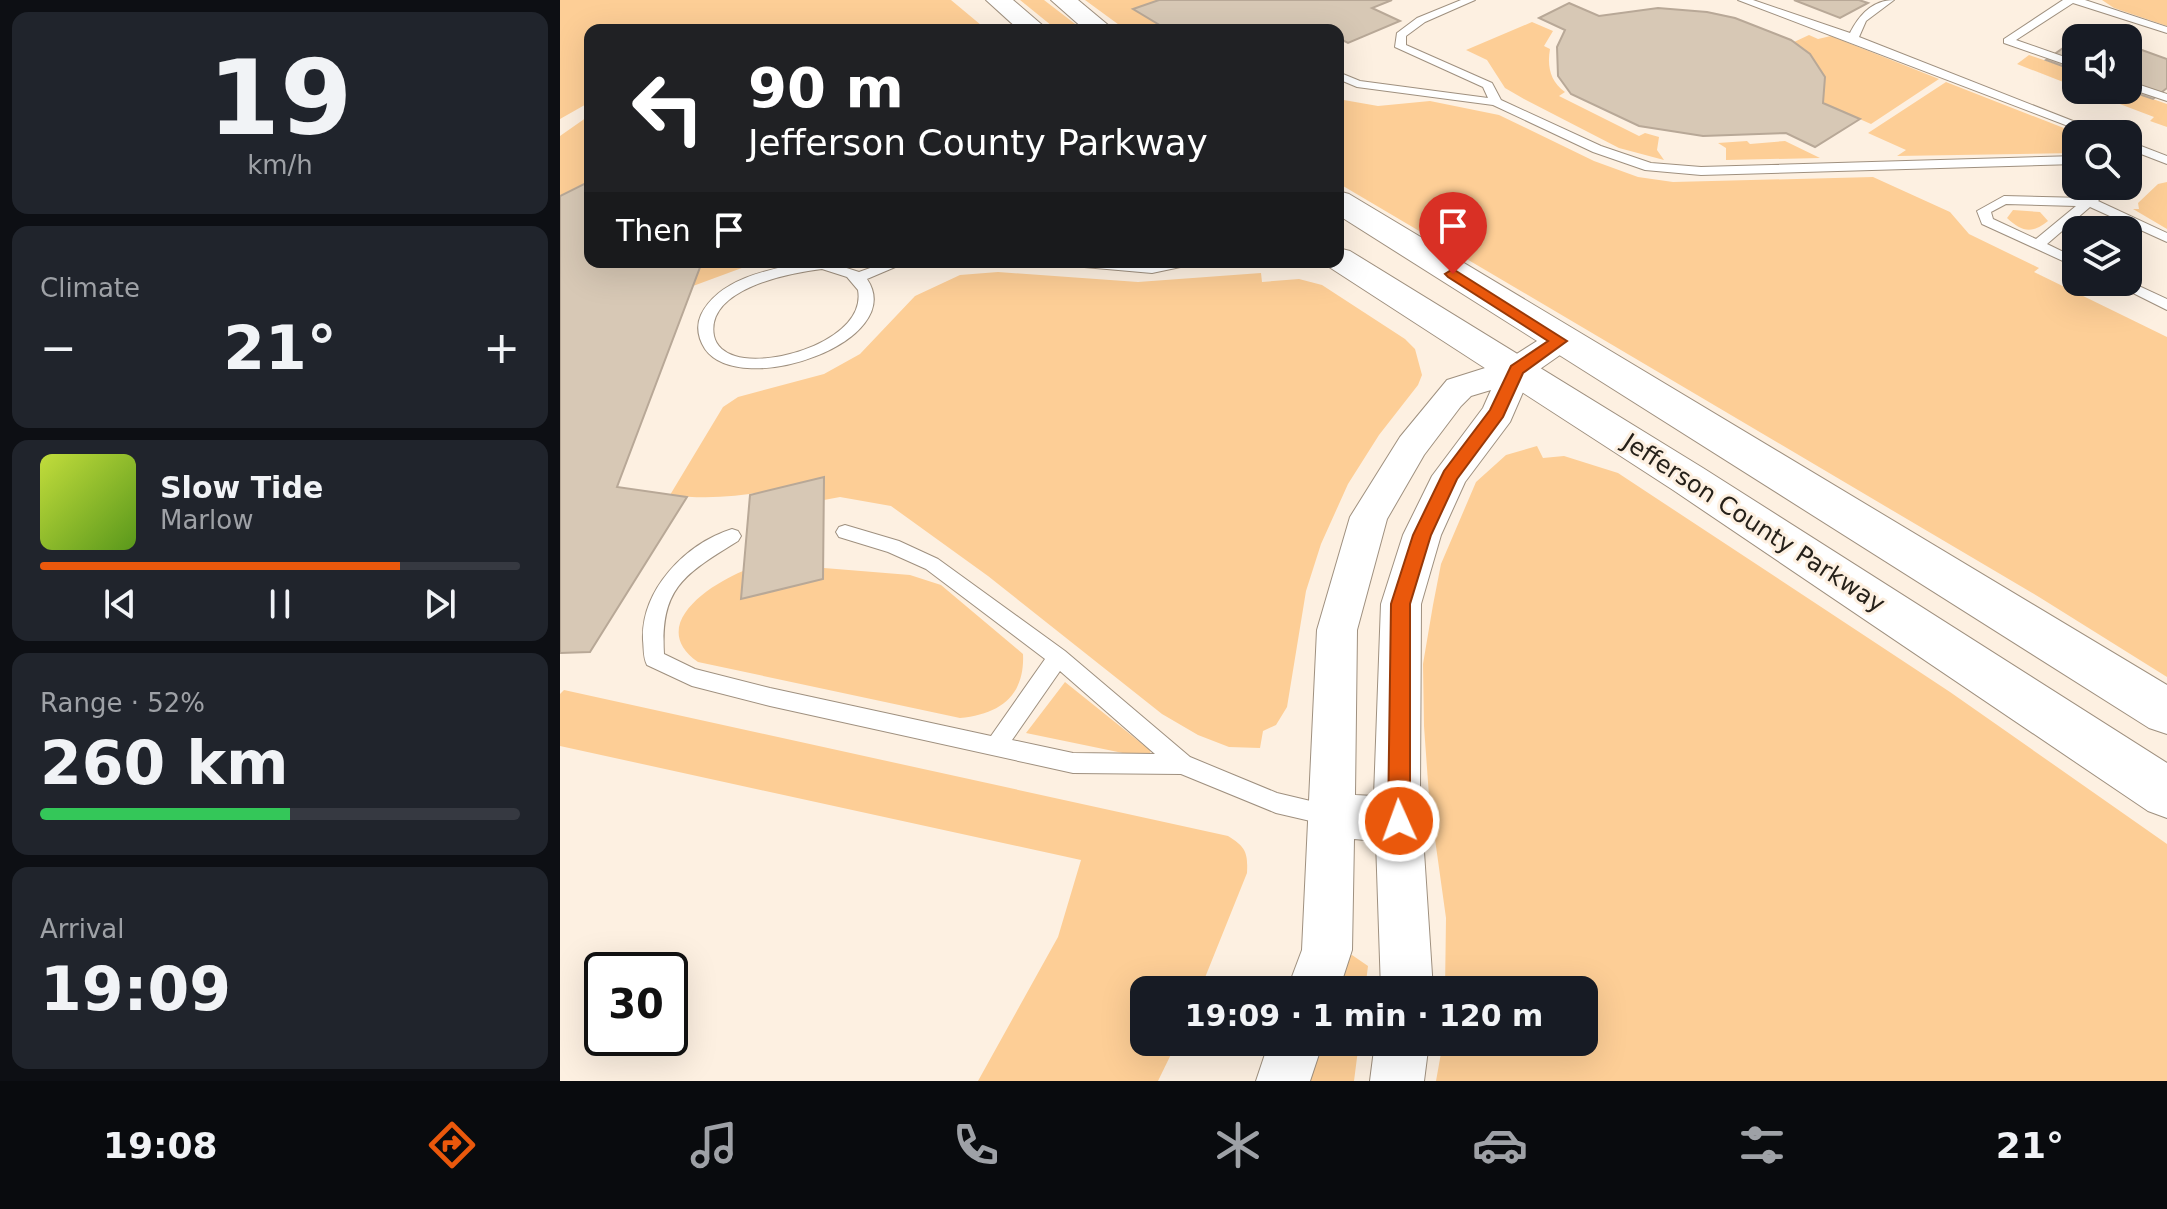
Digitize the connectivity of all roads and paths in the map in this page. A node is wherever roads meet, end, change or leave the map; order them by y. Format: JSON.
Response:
{"nodes":[{"id":1,"x":998,"y":0,"type":"edge"},
{"id":2,"x":1063,"y":0,"type":"edge"},
{"id":3,"x":1470,"y":0,"type":"edge"},
{"id":4,"x":1743,"y":0,"type":"edge"},
{"id":5,"x":1889,"y":0,"type":"edge"},
{"id":6,"x":2072,"y":0,"type":"edge"},
{"id":7,"x":1028,"y":24,"type":"edge"},
{"id":8,"x":1093,"y":24,"type":"edge"},
{"id":9,"x":2167,"y":30,"type":"edge"},
{"id":10,"x":1853,"y":38,"type":"junction"},
{"id":11,"x":2062,"y":60,"type":"edge"},
{"id":12,"x":1344,"y":78,"type":"edge"},
{"id":13,"x":2142,"y":89,"type":"edge"},
{"id":14,"x":2167,"y":98,"type":"edge"},
{"id":15,"x":1496,"y":102,"type":"junction"},
{"id":16,"x":2064,"y":120,"type":"edge"},
{"id":17,"x":2142,"y":150,"type":"edge"},
{"id":18,"x":2142,"y":159,"type":"edge"},
{"id":19,"x":2164,"y":159,"type":"edge"},
{"id":20,"x":2062,"y":160,"type":"edge"},
{"id":21,"x":2090,"y":202,"type":"junction"},
{"id":22,"x":1344,"y":208,"type":"edge"},
{"id":23,"x":2167,"y":238,"type":"edge"},
{"id":24,"x":2037,"y":245,"type":"junction"},
{"id":25,"x":2062,"y":257,"type":"edge"},
{"id":26,"x":1344,"y":262,"type":"edge"},
{"id":27,"x":797,"y":268,"type":"edge"},
{"id":28,"x":832,"y":268,"type":"edge"},
{"id":29,"x":884,"y":268,"type":"edge"},
{"id":30,"x":859,"y":277,"type":"junction"},
{"id":31,"x":2142,"y":293,"type":"edge"},
{"id":32,"x":2167,"y":305,"type":"edge"},
{"id":33,"x":1559,"y":341,"type":"junction"},
{"id":34,"x":1516,"y":370,"type":"junction"},
{"id":35,"x":845,"y":532,"type":"dead end"},
{"id":36,"x":732,"y":536,"type":"dead end"},
{"id":37,"x":1058,"y":657,"type":"junction"},
{"id":38,"x":2167,"y":712,"type":"edge"},
{"id":39,"x":996,"y":746,"type":"junction"},
{"id":40,"x":1182,"y":764,"type":"junction"},
{"id":41,"x":2167,"y":793,"type":"edge"},
{"id":42,"x":1332,"y":815,"type":"junction"},
{"id":43,"x":1399,"y":821,"type":"junction"},
{"id":44,"x":1318,"y":976,"type":"edge"},
{"id":45,"x":1406,"y":976,"type":"edge"},
{"id":46,"x":1291,"y":1056,"type":"edge"},
{"id":47,"x":1400,"y":1056,"type":"edge"},
{"id":48,"x":1283,"y":1081,"type":"edge"},
{"id":49,"x":1397,"y":1081,"type":"edge"}],
"edges":[{"from":1,"to":7,"type":"street"},
{"from":2,"to":8,"type":"street"},
{"from":3,"to":15,"type":"lane"},
{"from":4,"to":10,"type":"lane"},
{"from":5,"to":10,"type":"lane"},
{"from":6,"to":9,"type":"lane"},
{"from":6,"to":11,"type":"lane"},
{"from":10,"to":16,"type":"lane"},
{"from":12,"to":15,"type":"lane"},
{"from":13,"to":14,"type":"lane"},
{"from":15,"to":20,"type":"lane"},
{"from":17,"to":19,"type":"lane"},
{"from":18,"to":19,"type":"lane"},
{"from":21,"to":23,"type":"lane"},
{"from":21,"to":24,"type":"lane"},
{"from":21,"to":24,"type":"lane"},
{"from":22,"to":33,"type":"street","name":"Jefferson County Parkway"},
{"from":24,"to":25,"type":"lane"},
{"from":26,"to":34,"type":"street","name":"Jefferson County Parkway"},
{"from":27,"to":30,"type":"lane"},
{"from":28,"to":30,"type":"lane"},
{"from":29,"to":30,"type":"lane"},
{"from":31,"to":32,"type":"lane"},
{"from":33,"to":34,"type":"street"},
{"from":33,"to":38,"type":"street","name":"Jefferson County Parkway"},
{"from":34,"to":41,"type":"street","name":"Jefferson County Parkway"},
{"from":34,"to":42,"type":"street"},
{"from":34,"to":43,"type":"street"},
{"from":35,"to":37,"type":"lane"},
{"from":36,"to":39,"type":"lane"},
{"from":37,"to":39,"type":"lane"},
{"from":37,"to":40,"type":"lane"},
{"from":39,"to":40,"type":"lane"},
{"from":40,"to":42,"type":"lane"},
{"from":42,"to":43,"type":"street"},
{"from":42,"to":44,"type":"street"},
{"from":43,"to":45,"type":"street"},
{"from":46,"to":48,"type":"street"},
{"from":47,"to":49,"type":"street"}]}
